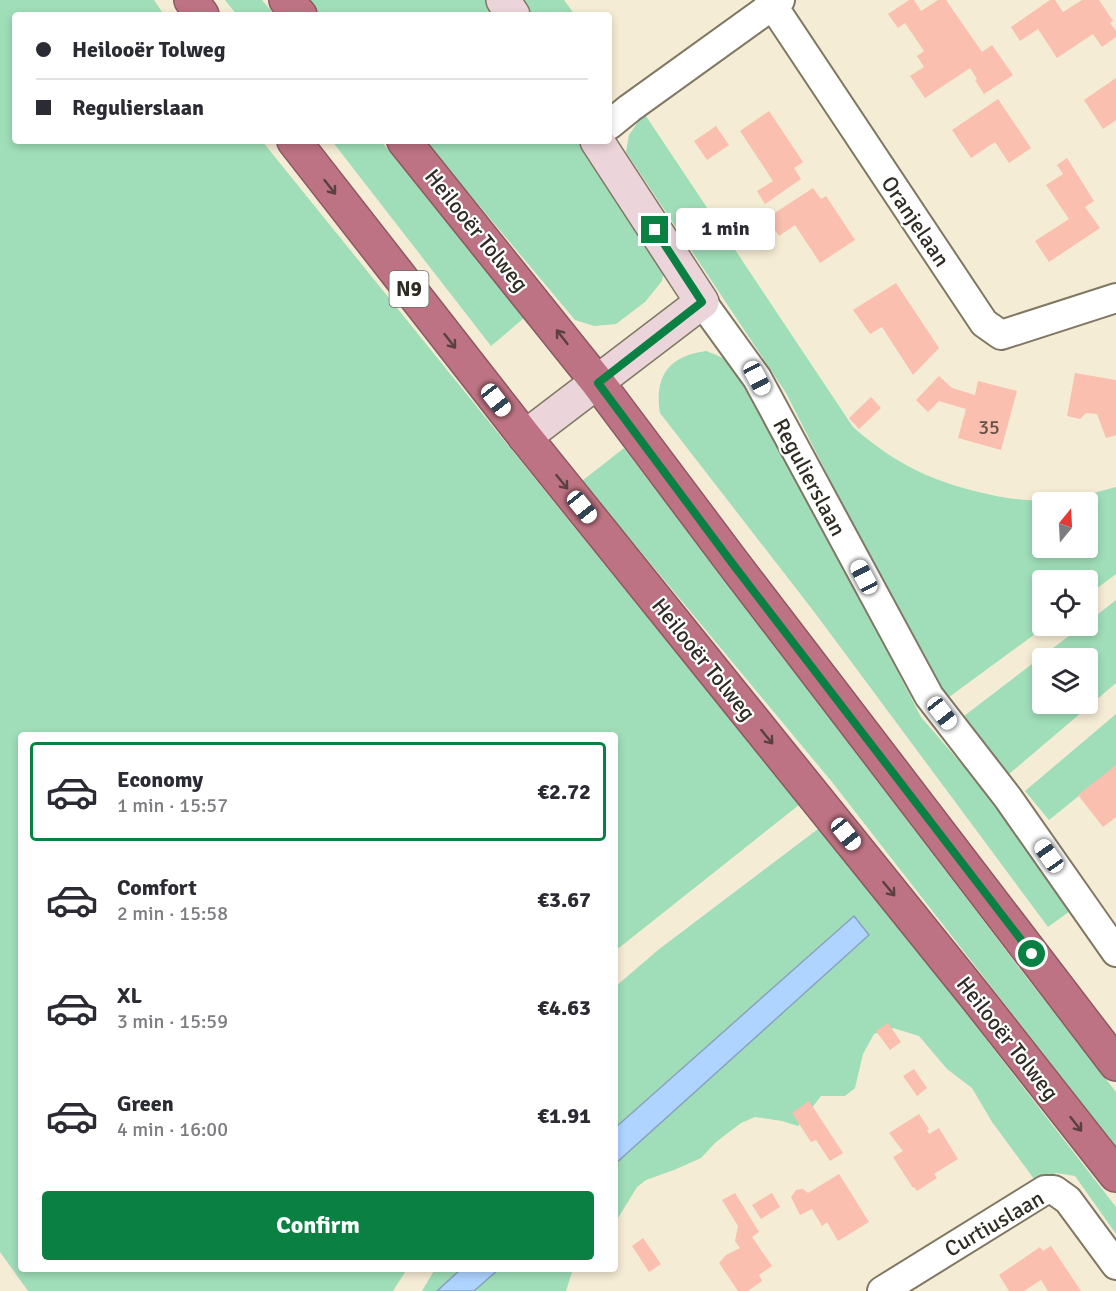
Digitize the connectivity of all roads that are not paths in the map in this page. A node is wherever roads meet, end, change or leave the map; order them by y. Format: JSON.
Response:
{"nodes":[{"id":1,"x":286,"y":0,"type":"edge"},
{"id":2,"x":774,"y":2,"type":"edge"},
{"id":3,"x":297,"y":12,"type":"edge"},
{"id":4,"x":612,"y":123,"type":"edge"},
{"id":5,"x":296,"y":144,"type":"edge"},
{"id":6,"x":406,"y":144,"type":"edge"},
{"id":7,"x":599,"y":144,"type":"edge"},
{"id":8,"x":1116,"y":298,"type":"edge"},
{"id":9,"x":702,"y":302,"type":"junction"},
{"id":10,"x":598,"y":383,"type":"junction"},
{"id":11,"x":525,"y":437,"type":"junction"},
{"id":12,"x":1116,"y":952,"type":"edge"},
{"id":13,"x":1116,"y":1064,"type":"edge"},
{"id":14,"x":1116,"y":1175,"type":"edge"},
{"id":15,"x":1116,"y":1265,"type":"edge"},
{"id":16,"x":882,"y":1291,"type":"edge"}],
"edges":[{"from":1,"to":3,"type":"highway"},
{"from":2,"to":4,"type":"street"},
{"from":2,"to":8,"type":"street","name":"Oranjelaan"},
{"from":5,"to":11,"type":"highway","name":"Heilooër Tolweg","number":"N9","one_way":true},
{"from":10,"to":6,"type":"highway","name":"Heilooër Tolweg","one_way":true},
{"from":7,"to":9,"type":"street","name":"Regulierslaan"},
{"from":9,"to":10,"type":"street"},
{"from":9,"to":12,"type":"street","name":"Regulierslaan"},
{"from":10,"to":11,"type":"street"},
{"from":10,"to":13,"type":"highway","name":"Heilooër Tolweg"},
{"from":11,"to":14,"type":"highway","name":"Heilooër Tolweg","number":"N9","one_way":true},
{"from":15,"to":16,"type":"street","name":"Curtiuslaan"}]}
